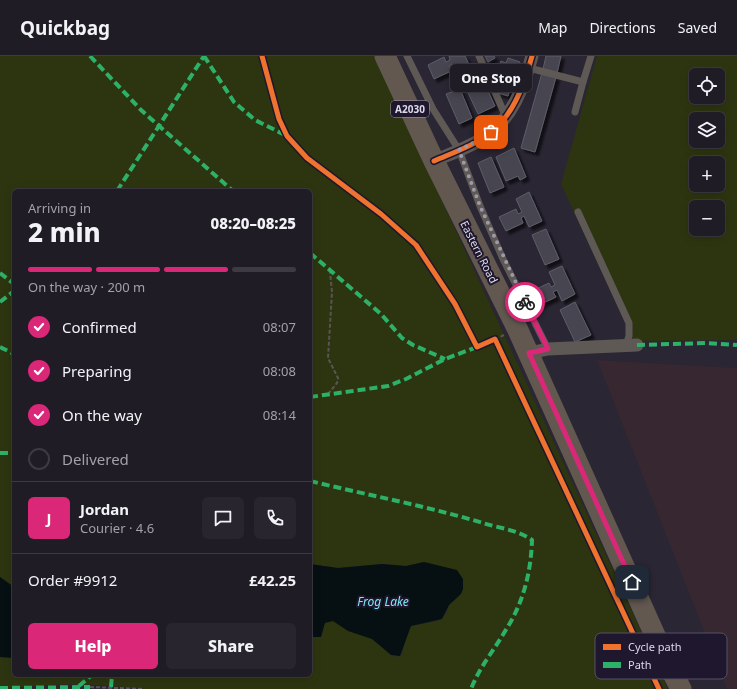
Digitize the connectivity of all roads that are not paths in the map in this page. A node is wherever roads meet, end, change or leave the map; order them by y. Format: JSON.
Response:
{"nodes":[{"id":1,"x":385,"y":56,"type":"edge"},
{"id":2,"x":408,"y":56,"type":"edge"},
{"id":3,"x":478,"y":56,"type":"edge"},
{"id":4,"x":591,"y":56,"type":"edge"},
{"id":5,"x":530,"y":62,"type":"edge"},
{"id":6,"x":583,"y":82,"type":"junction"},
{"id":7,"x":575,"y":112,"type":"dead end"},
{"id":8,"x":506,"y":117,"type":"junction"},
{"id":9,"x":459,"y":150,"type":"junction"},
{"id":10,"x":434,"y":161,"type":"junction"},
{"id":11,"x":578,"y":212,"type":"dead end"},
{"id":12,"x":632,"y":345,"type":"joint"},
{"id":13,"x":539,"y":351,"type":"junction"},
{"id":14,"x":655,"y":633,"type":"edge"},
{"id":15,"x":676,"y":679,"type":"edge"},
{"id":16,"x":681,"y":689,"type":"edge"}],
"edges":[{"from":1,"to":10,"type":"main road","name":"Eastern Road","number":"A2030"},
{"from":2,"to":9,"type":"lane"},
{"from":3,"to":8,"type":"lane"},
{"from":4,"to":6,"type":"lane"},
{"from":5,"to":6,"type":"lane"},
{"from":5,"to":8,"type":"street"},
{"from":6,"to":7,"type":"lane"},
{"from":8,"to":9,"type":"street"},
{"from":9,"to":10,"type":"street"},
{"from":9,"to":13,"type":"lane"},
{"from":10,"to":13,"type":"main road","name":"Eastern Road","number":"A2030"},
{"from":11,"to":12,"type":"lane"},
{"from":12,"to":13,"type":"street"},
{"from":13,"to":14,"type":"main road","name":"Eastern Road","number":"A2030"},
{"from":15,"to":16,"type":"main road","name":"Eastern Road","number":"A2030"}]}
